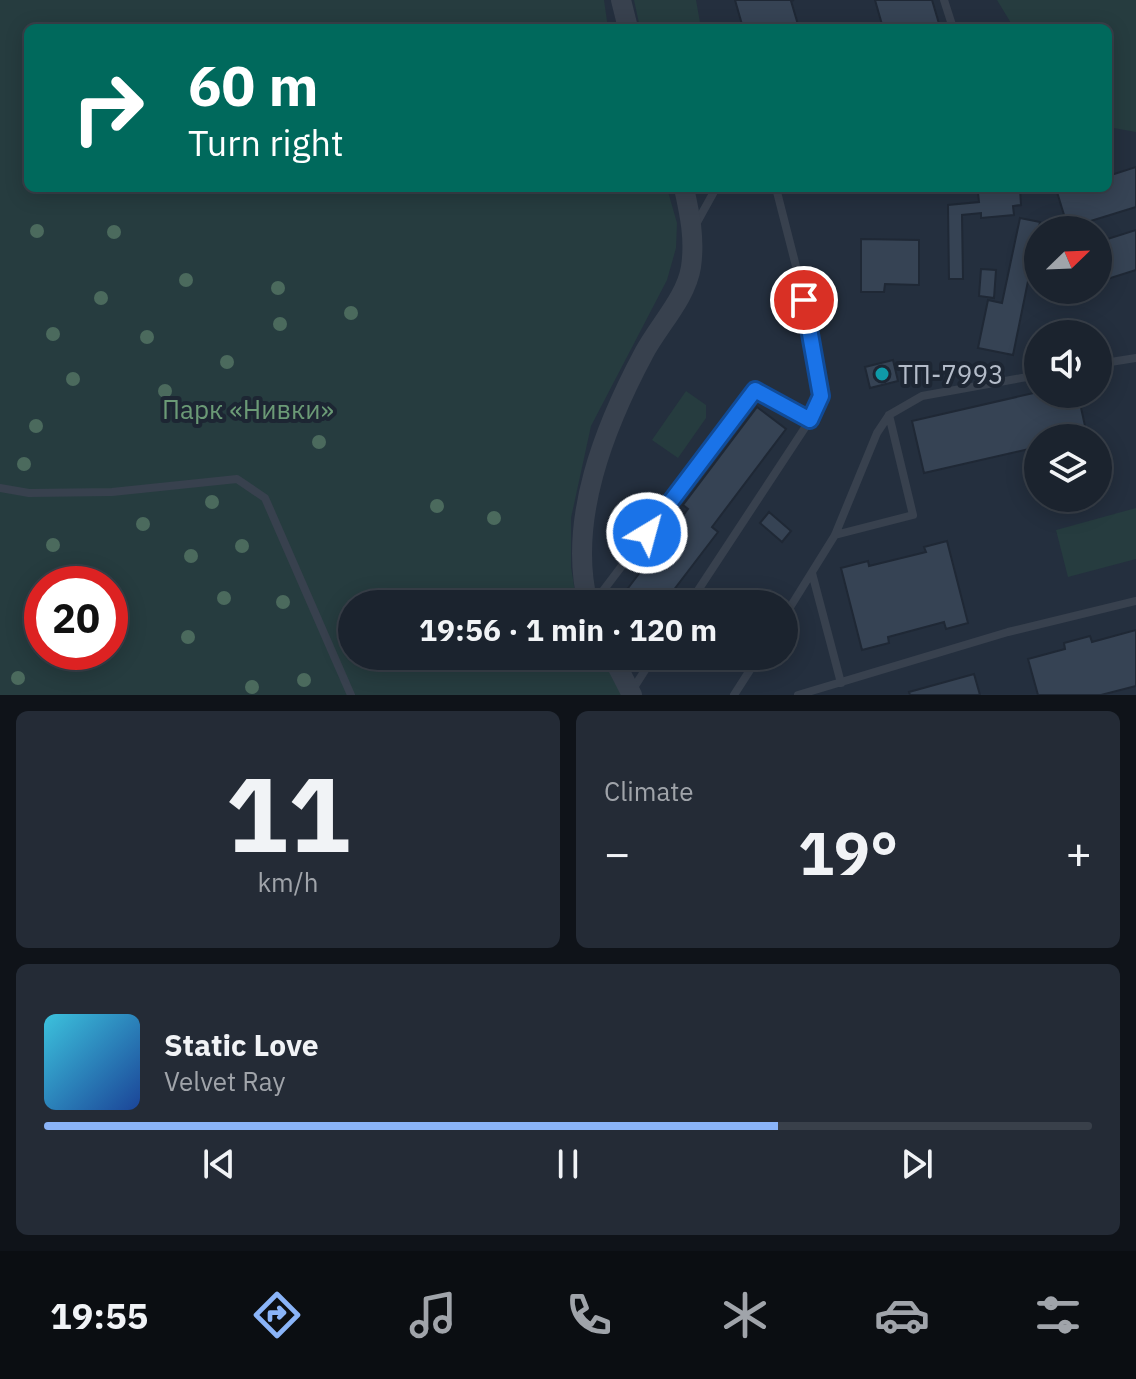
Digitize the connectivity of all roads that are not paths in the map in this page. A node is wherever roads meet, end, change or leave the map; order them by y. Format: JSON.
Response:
{"nodes":[{"id":1,"x":621,"y":0,"type":"edge"},
{"id":2,"x":944,"y":0,"type":"edge"},
{"id":3,"x":627,"y":24,"type":"edge"},
{"id":4,"x":952,"y":24,"type":"edge"},
{"id":5,"x":685,"y":192,"type":"edge"},
{"id":6,"x":714,"y":192,"type":"edge"},
{"id":7,"x":777,"y":192,"type":"edge"},
{"id":8,"x":693,"y":228,"type":"junction"},
{"id":9,"x":1136,"y":358,"type":"edge"},
{"id":10,"x":1112,"y":362,"type":"edge"},
{"id":11,"x":1024,"y":378,"type":"edge"},
{"id":12,"x":889,"y":415,"type":"junction"},
{"id":13,"x":810,"y":420,"type":"junction"},
{"id":14,"x":0,"y":488,"type":"edge"},
{"id":15,"x":835,"y":535,"type":"junction"},
{"id":16,"x":812,"y":573,"type":"junction"},
{"id":17,"x":586,"y":590,"type":"edge"},
{"id":18,"x":602,"y":590,"type":"edge"},
{"id":19,"x":698,"y":590,"type":"edge"},
{"id":20,"x":798,"y":595,"type":"edge"},
{"id":21,"x":1136,"y":601,"type":"edge"},
{"id":22,"x":620,"y":670,"type":"edge"},
{"id":23,"x":646,"y":670,"type":"edge"},
{"id":24,"x":750,"y":670,"type":"edge"},
{"id":25,"x":841,"y":683,"type":"junction"},
{"id":26,"x":632,"y":693,"type":"edge"},
{"id":27,"x":351,"y":695,"type":"edge"},
{"id":28,"x":734,"y":695,"type":"edge"},
{"id":29,"x":798,"y":695,"type":"edge"}],
"edges":[{"from":1,"to":3,"type":"street"},
{"from":2,"to":4,"type":"lane"},
{"from":5,"to":8,"type":"street"},
{"from":6,"to":8,"type":"lane"},
{"from":7,"to":13,"type":"lane"},
{"from":8,"to":17,"type":"street"},
{"from":9,"to":10,"type":"lane"},
{"from":11,"to":12,"type":"lane"},
{"from":12,"to":15,"type":"lane"},
{"from":12,"to":15,"type":"lane"},
{"from":13,"to":18,"type":"lane"},
{"from":13,"to":19,"type":"lane"},
{"from":14,"to":27,"type":"lane"},
{"from":15,"to":16,"type":"lane"},
{"from":16,"to":20,"type":"lane"},
{"from":16,"to":25,"type":"lane"},
{"from":21,"to":25,"type":"lane"},
{"from":22,"to":26,"type":"street"},
{"from":23,"to":26,"type":"lane"},
{"from":24,"to":28,"type":"lane"},
{"from":25,"to":29,"type":"lane"}]}
